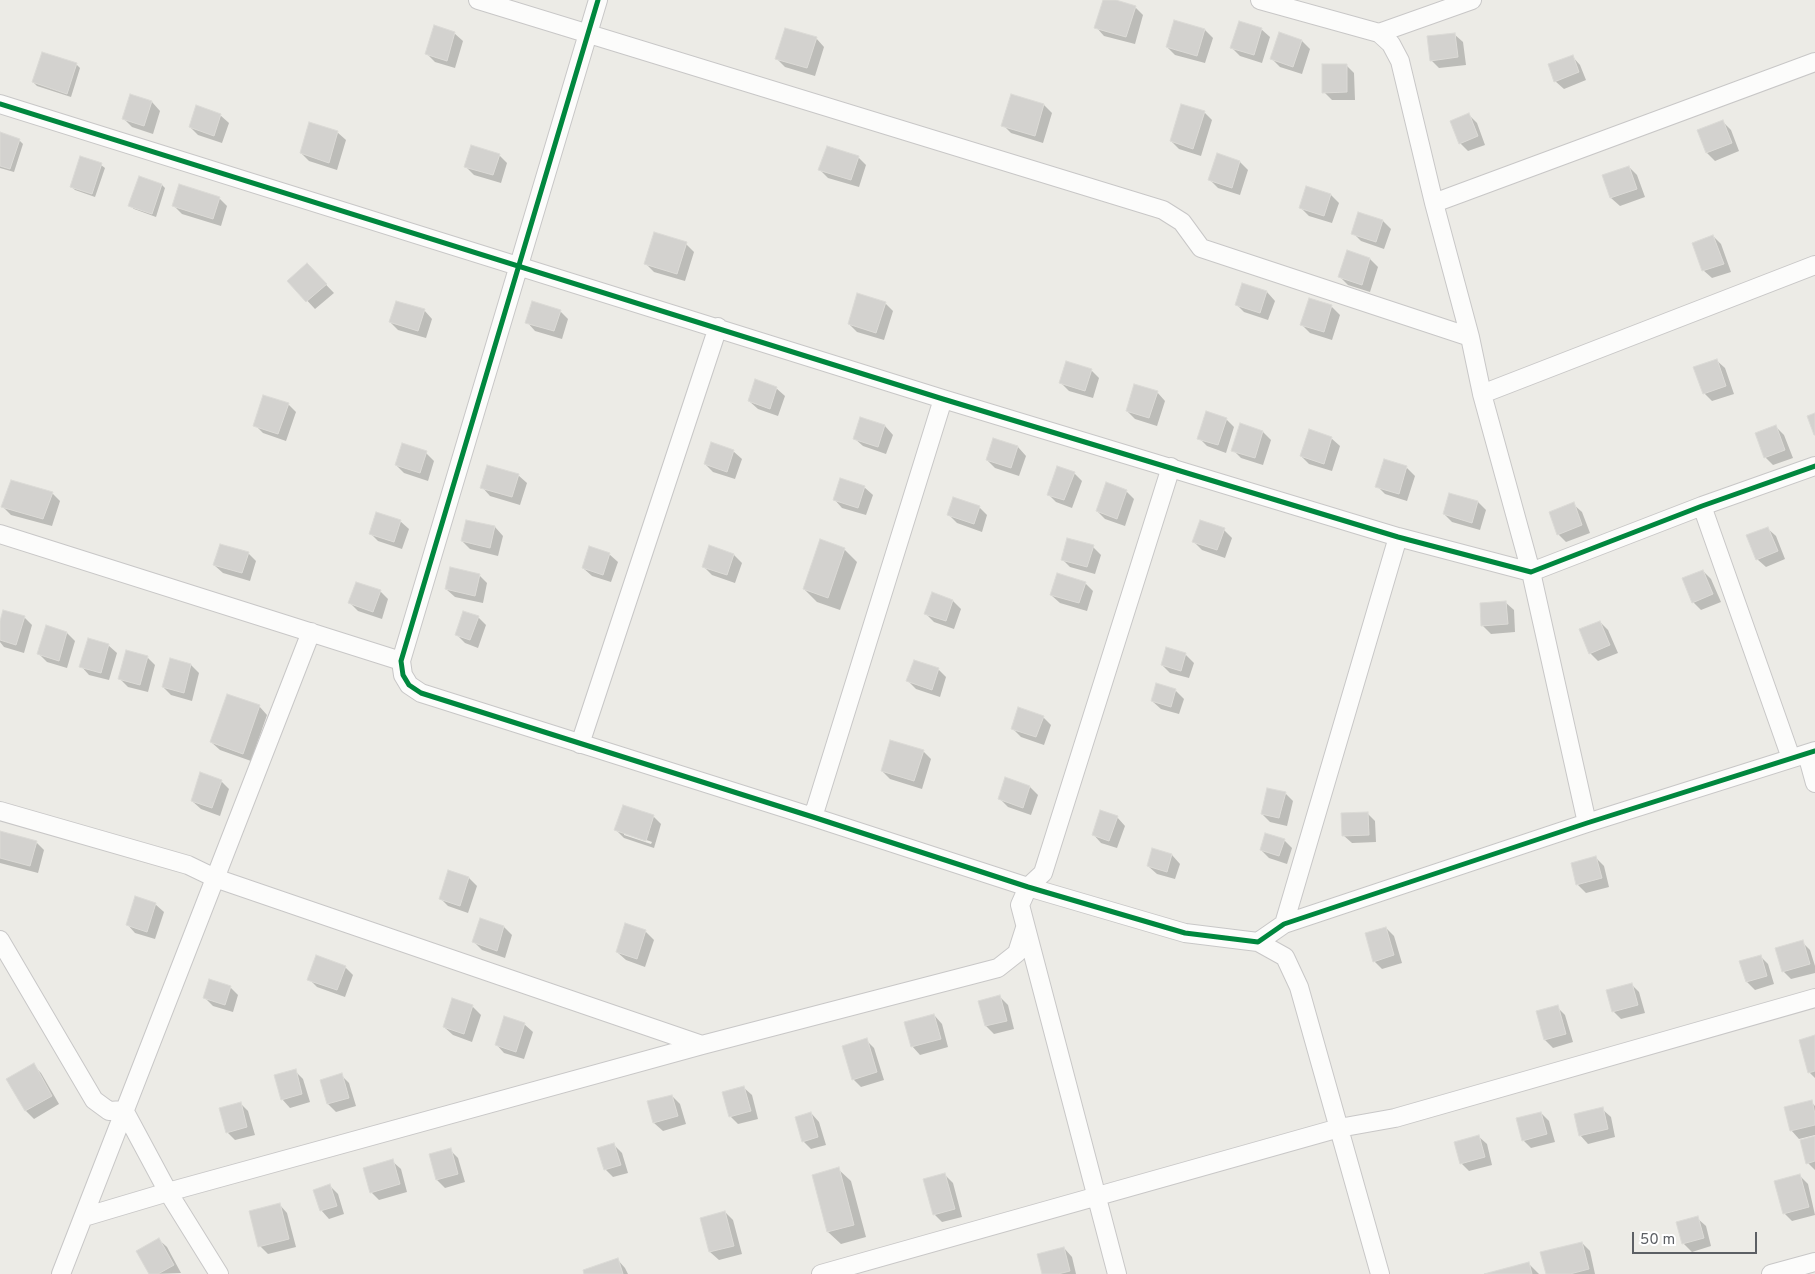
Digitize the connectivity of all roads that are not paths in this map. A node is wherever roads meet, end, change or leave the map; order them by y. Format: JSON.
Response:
{"nodes":[{"id":1,"x":478,"y":0,"type":"edge"},
{"id":2,"x":598,"y":0,"type":"edge"},
{"id":3,"x":1260,"y":0,"type":"edge"},
{"id":4,"x":1472,"y":0,"type":"edge"},
{"id":5,"x":1379,"y":33,"type":"junction"},
{"id":6,"x":588,"y":34,"type":"junction"},
{"id":7,"x":1815,"y":62,"type":"edge"},
{"id":8,"x":0,"y":104,"type":"edge"},
{"id":9,"x":1434,"y":203,"type":"junction"},
{"id":10,"x":1815,"y":265,"type":"edge"},
{"id":11,"x":518,"y":267,"type":"junction"},
{"id":12,"x":718,"y":327,"type":"junction"},
{"id":13,"x":1470,"y":337,"type":"junction"},
{"id":14,"x":1482,"y":394,"type":"junction"},
{"id":15,"x":943,"y":399,"type":"junction"},
{"id":16,"x":1815,"y":466,"type":"edge"},
{"id":17,"x":1170,"y":468,"type":"junction"},
{"id":18,"x":1702,"y":506,"type":"junction"},
{"id":19,"x":0,"y":534,"type":"edge"},
{"id":20,"x":1398,"y":537,"type":"junction"},
{"id":21,"x":1531,"y":572,"type":"junction"},
{"id":22,"x":311,"y":632,"type":"junction"},
{"id":23,"x":402,"y":661,"type":"junction"},
{"id":24,"x":580,"y":744,"type":"junction"},
{"id":25,"x":1804,"y":755,"type":"edge"},
{"id":26,"x":1815,"y":783,"type":"edge"},
{"id":27,"x":0,"y":811,"type":"edge"},
{"id":28,"x":813,"y":817,"type":"junction"},
{"id":29,"x":1587,"y":823,"type":"junction"},
{"id":30,"x":215,"y":878,"type":"junction"},
{"id":31,"x":1028,"y":887,"type":"junction"},
{"id":32,"x":1284,"y":924,"type":"junction"},
{"id":33,"x":1025,"y":928,"type":"junction"},
{"id":34,"x":0,"y":940,"type":"edge"},
{"id":35,"x":1258,"y":942,"type":"junction"},
{"id":36,"x":1815,"y":998,"type":"edge"},
{"id":37,"x":702,"y":1046,"type":"junction"},
{"id":38,"x":124,"y":1110,"type":"junction"},
{"id":39,"x":1339,"y":1128,"type":"junction"},
{"id":40,"x":168,"y":1192,"type":"junction"},
{"id":41,"x":1096,"y":1197,"type":"junction"},
{"id":42,"x":84,"y":1217,"type":"junction"},
{"id":43,"x":1815,"y":1262,"type":"edge"},
{"id":44,"x":61,"y":1274,"type":"edge"},
{"id":45,"x":220,"y":1274,"type":"edge"},
{"id":46,"x":821,"y":1274,"type":"edge"},
{"id":47,"x":1117,"y":1274,"type":"edge"},
{"id":48,"x":1380,"y":1274,"type":"edge"},
{"id":49,"x":1771,"y":1274,"type":"edge"}],
"edges":[{"from":1,"to":6,"type":"street"},
{"from":2,"to":6,"type":"street"},
{"from":3,"to":5,"type":"street"},
{"from":4,"to":5,"type":"street"},
{"from":5,"to":9,"type":"street"},
{"from":6,"to":11,"type":"street"},
{"from":6,"to":13,"type":"street"},
{"from":7,"to":9,"type":"street"},
{"from":8,"to":11,"type":"street"},
{"from":9,"to":13,"type":"street"},
{"from":10,"to":14,"type":"street"},
{"from":11,"to":12,"type":"street"},
{"from":11,"to":23,"type":"street"},
{"from":12,"to":15,"type":"street"},
{"from":12,"to":24,"type":"street"},
{"from":13,"to":14,"type":"street"},
{"from":14,"to":21,"type":"street"},
{"from":15,"to":17,"type":"street"},
{"from":15,"to":28,"type":"street"},
{"from":16,"to":18,"type":"street"},
{"from":17,"to":20,"type":"street"},
{"from":17,"to":31,"type":"street"},
{"from":18,"to":21,"type":"street"},
{"from":18,"to":25,"type":"street"},
{"from":19,"to":22,"type":"street"},
{"from":20,"to":21,"type":"street"},
{"from":20,"to":32,"type":"street"},
{"from":21,"to":29,"type":"street"},
{"from":22,"to":23,"type":"street"},
{"from":22,"to":30,"type":"street"},
{"from":23,"to":24,"type":"street"},
{"from":24,"to":28,"type":"street"},
{"from":25,"to":26,"type":"street"},
{"from":25,"to":29,"type":"street"},
{"from":27,"to":30,"type":"street"},
{"from":28,"to":31,"type":"street"},
{"from":29,"to":32,"type":"street"},
{"from":30,"to":37,"type":"street"},
{"from":30,"to":38,"type":"street"},
{"from":31,"to":33,"type":"street"},
{"from":31,"to":35,"type":"street"},
{"from":32,"to":35,"type":"street"},
{"from":33,"to":37,"type":"street"},
{"from":33,"to":41,"type":"street"},
{"from":34,"to":38,"type":"street"},
{"from":35,"to":39,"type":"street"},
{"from":36,"to":39,"type":"street"},
{"from":37,"to":40,"type":"street"},
{"from":38,"to":40,"type":"street"},
{"from":38,"to":42,"type":"street"},
{"from":39,"to":41,"type":"street"},
{"from":39,"to":48,"type":"street"},
{"from":40,"to":42,"type":"street"},
{"from":40,"to":45,"type":"street"},
{"from":41,"to":46,"type":"street"},
{"from":41,"to":47,"type":"street"},
{"from":42,"to":44,"type":"street"},
{"from":43,"to":49,"type":"street"}]}
